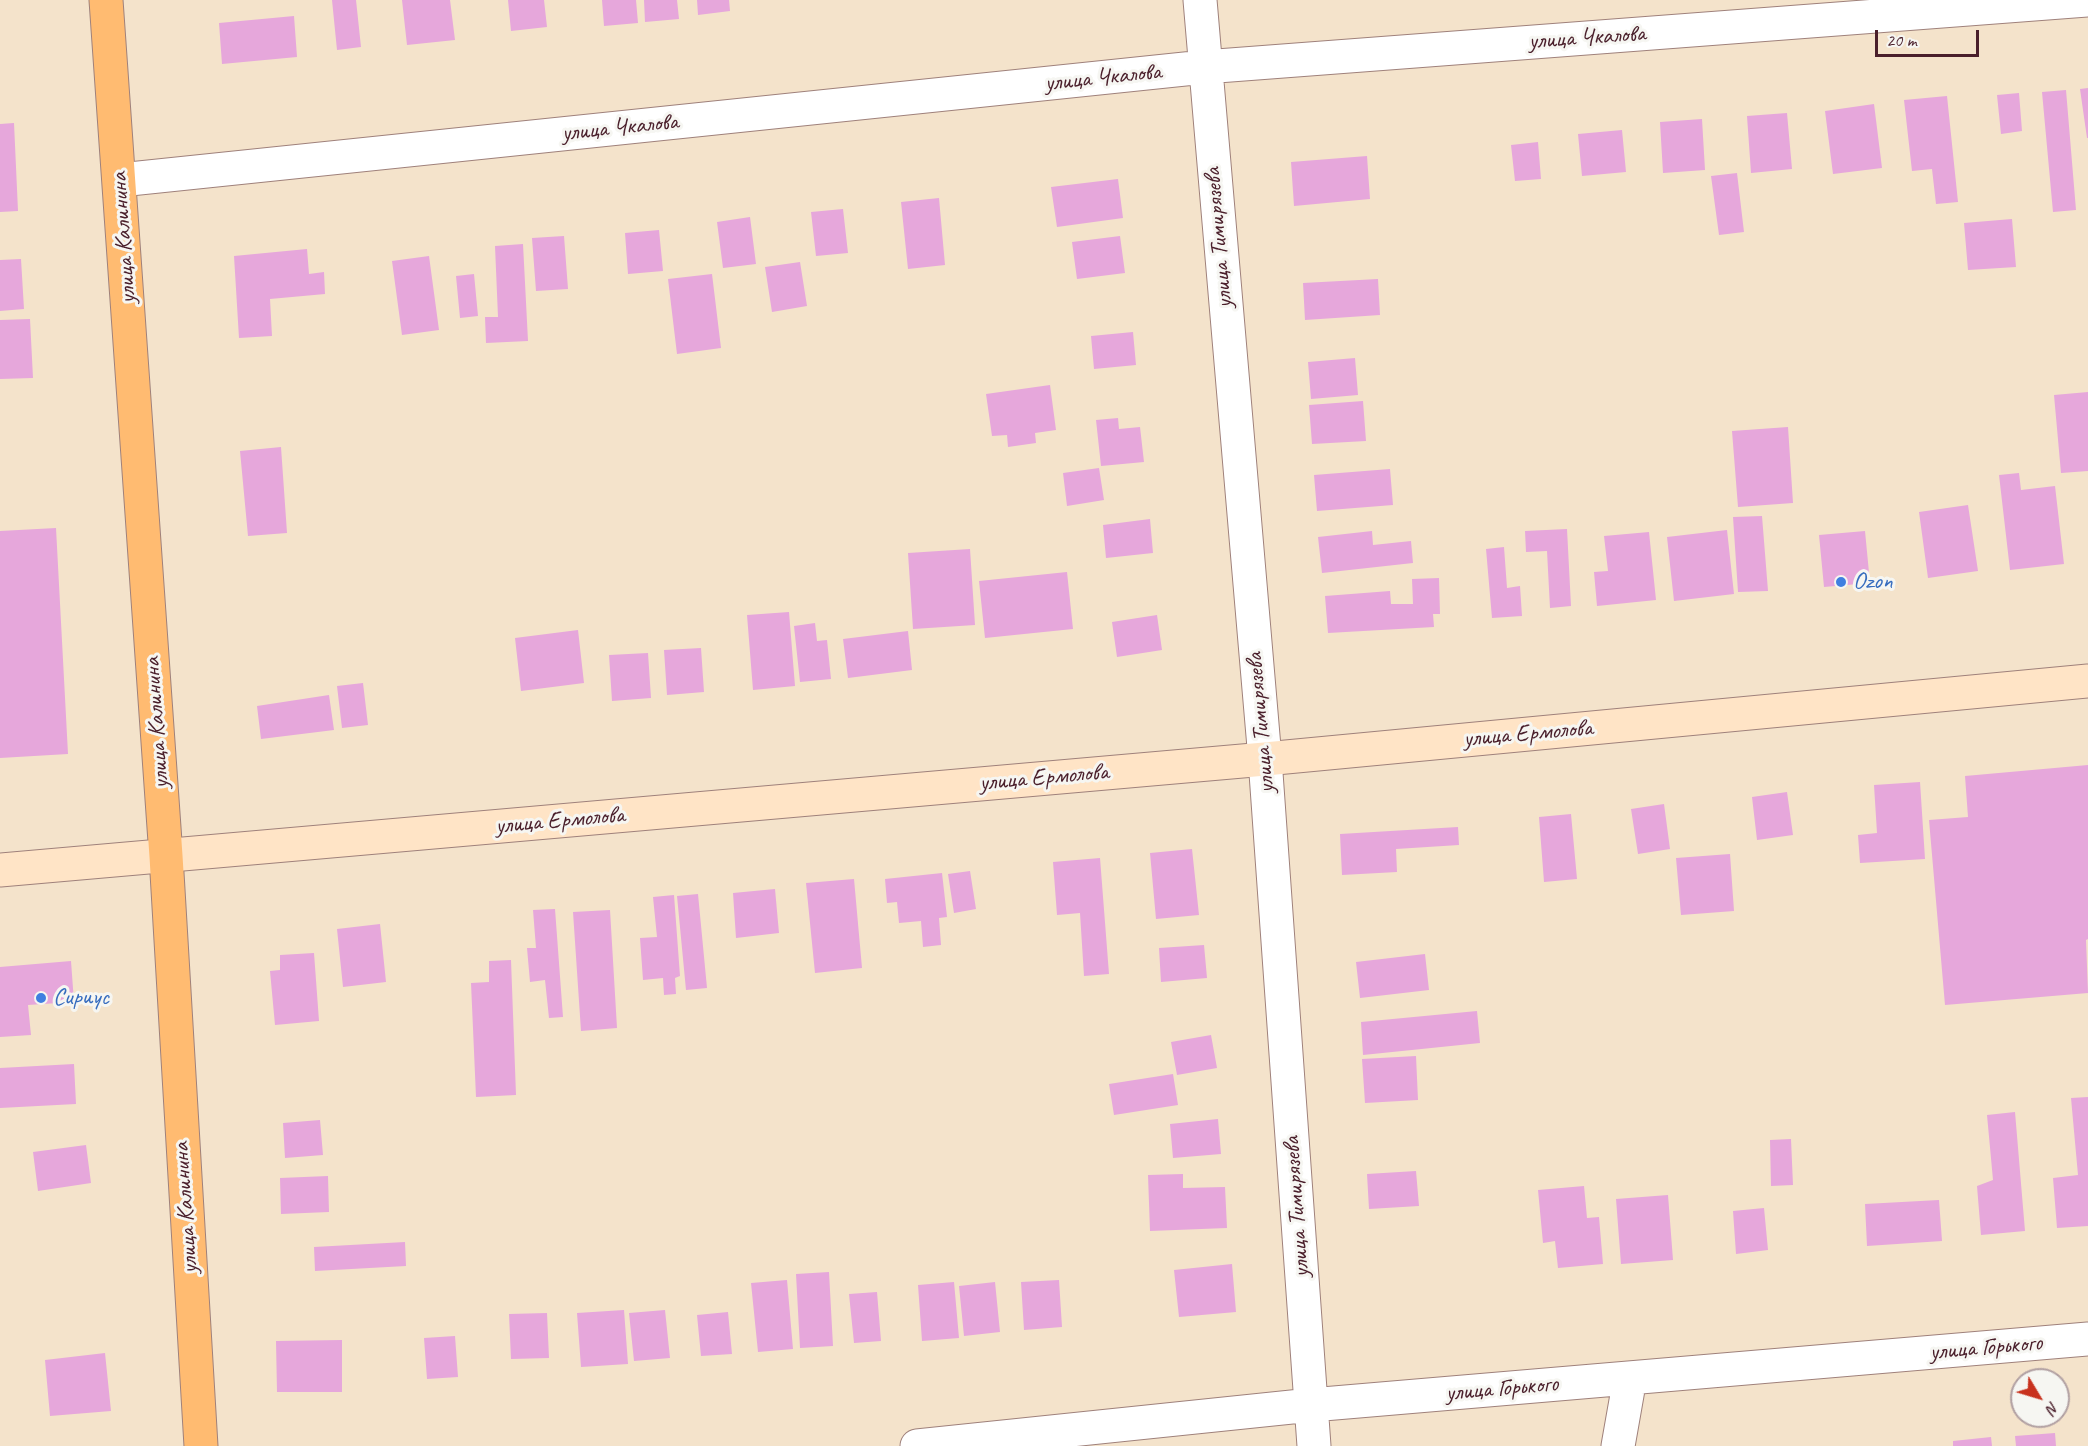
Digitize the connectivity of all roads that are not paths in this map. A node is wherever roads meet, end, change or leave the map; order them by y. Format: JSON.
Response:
{"nodes":[{"id":1,"x":106,"y":0,"type":"edge"},
{"id":2,"x":1200,"y":0,"type":"edge"},
{"id":3,"x":2088,"y":0,"type":"edge"},
{"id":4,"x":1204,"y":67,"type":"junction"},
{"id":5,"x":120,"y":180,"type":"junction"},
{"id":6,"x":2088,"y":681,"type":"edge"},
{"id":7,"x":1265,"y":759,"type":"junction"},
{"id":8,"x":166,"y":856,"type":"junction"},
{"id":9,"x":0,"y":870,"type":"edge"},
{"id":10,"x":2088,"y":1339,"type":"edge"},
{"id":11,"x":1630,"y":1378,"type":"junction"},
{"id":12,"x":1311,"y":1405,"type":"junction"},
{"id":13,"x":201,"y":1446,"type":"edge"},
{"id":14,"x":917,"y":1446,"type":"edge"},
{"id":15,"x":1314,"y":1446,"type":"edge"},
{"id":16,"x":1618,"y":1446,"type":"edge"}],
"edges":[{"from":1,"to":5,"type":"main road","name":"улица Калинина"},
{"from":2,"to":4,"type":"street","name":"улица Тимирязева"},
{"from":3,"to":4,"type":"street","name":"улица Чкалова"},
{"from":4,"to":5,"type":"street","name":"улица Чкалова"},
{"from":4,"to":7,"type":"street","name":"улица Тимирязева"},
{"from":5,"to":8,"type":"main road","name":"улица Калинина"},
{"from":6,"to":7,"type":"street","name":"улица Ермолова"},
{"from":7,"to":8,"type":"street","name":"улица Ермолова"},
{"from":7,"to":12,"type":"street","name":"улица Тимирязева"},
{"from":8,"to":9,"type":"street","name":"улица Ермолова"},
{"from":8,"to":13,"type":"main road","name":"улица Калинина"},
{"from":10,"to":11,"type":"street","name":"улица Горького"},
{"from":11,"to":12,"type":"street","name":"улица Горького"},
{"from":11,"to":16,"type":"street"},
{"from":12,"to":14,"type":"street","name":"улица Горького"},
{"from":12,"to":15,"type":"street","name":"улица Тимирязева"}]}
